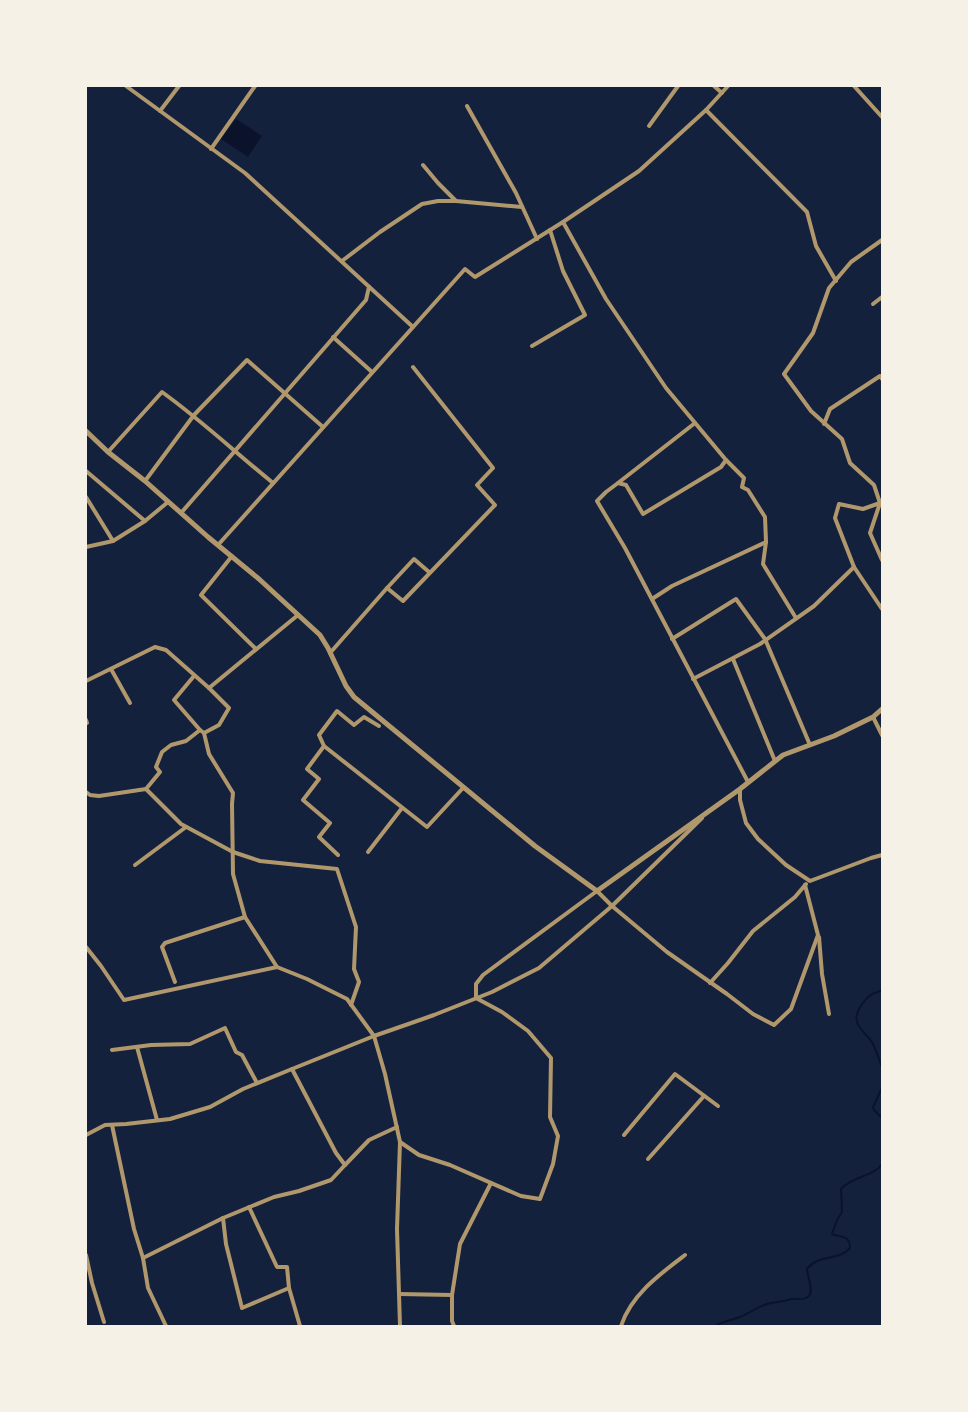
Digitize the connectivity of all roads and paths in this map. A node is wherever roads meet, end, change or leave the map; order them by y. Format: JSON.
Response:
{"nodes":[{"id":1,"x":126,"y":86,"type":"edge"},
{"id":2,"x":179,"y":86,"type":"edge"},
{"id":3,"x":255,"y":86,"type":"edge"},
{"id":4,"x":678,"y":86,"type":"edge"},
{"id":5,"x":714,"y":86,"type":"edge"},
{"id":6,"x":728,"y":86,"type":"edge"},
{"id":7,"x":854,"y":86,"type":"edge"},
{"id":8,"x":722,"y":92,"type":"junction"},
{"id":9,"x":467,"y":106,"type":"dead end"},
{"id":10,"x":706,"y":110,"type":"junction"},
{"id":11,"x":160,"y":111,"type":"junction"},
{"id":12,"x":882,"y":117,"type":"edge"},
{"id":13,"x":648,"y":126,"type":"dead end"},
{"id":14,"x":211,"y":149,"type":"junction"},
{"id":15,"x":423,"y":165,"type":"dead end"},
{"id":16,"x":456,"y":201,"type":"junction"},
{"id":17,"x":522,"y":207,"type":"junction"},
{"id":18,"x":563,"y":222,"type":"junction"},
{"id":19,"x":550,"y":230,"type":"junction"},
{"id":20,"x":537,"y":239,"type":"junction"},
{"id":21,"x":882,"y":240,"type":"edge"},
{"id":22,"x":342,"y":261,"type":"junction"},
{"id":23,"x":836,"y":281,"type":"junction"},
{"id":24,"x":369,"y":287,"type":"junction"},
{"id":25,"x":882,"y":297,"type":"edge"},
{"id":26,"x":873,"y":304,"type":"dead end"},
{"id":27,"x":413,"y":327,"type":"junction"},
{"id":28,"x":333,"y":337,"type":"junction"},
{"id":29,"x":532,"y":346,"type":"dead end"},
{"id":30,"x":413,"y":367,"type":"dead end"},
{"id":31,"x":372,"y":372,"type":"junction"},
{"id":32,"x":882,"y":379,"type":"edge"},
{"id":33,"x":285,"y":393,"type":"junction"},
{"id":34,"x":194,"y":415,"type":"junction"},
{"id":35,"x":695,"y":423,"type":"junction"},
{"id":36,"x":824,"y":424,"type":"junction"},
{"id":37,"x":323,"y":427,"type":"junction"},
{"id":38,"x":86,"y":431,"type":"edge"},
{"id":39,"x":108,"y":452,"type":"junction"},
{"id":40,"x":234,"y":452,"type":"junction"},
{"id":41,"x":726,"y":460,"type":"junction"},
{"id":42,"x":86,"y":471,"type":"edge"},
{"id":43,"x":144,"y":481,"type":"junction"},
{"id":44,"x":273,"y":483,"type":"junction"},
{"id":45,"x":618,"y":483,"type":"junction"},
{"id":46,"x":86,"y":497,"type":"edge"},
{"id":47,"x":168,"y":502,"type":"junction"},
{"id":48,"x":880,"y":503,"type":"junction"},
{"id":49,"x":181,"y":513,"type":"junction"},
{"id":50,"x":145,"y":521,"type":"junction"},
{"id":51,"x":113,"y":541,"type":"junction"},
{"id":52,"x":766,"y":542,"type":"junction"},
{"id":53,"x":218,"y":545,"type":"junction"},
{"id":54,"x":86,"y":547,"type":"edge"},
{"id":55,"x":232,"y":556,"type":"junction"},
{"id":56,"x":882,"y":560,"type":"edge"},
{"id":57,"x":854,"y":567,"type":"junction"},
{"id":58,"x":430,"y":572,"type":"junction"},
{"id":59,"x":387,"y":588,"type":"junction"},
{"id":60,"x":652,"y":599,"type":"junction"},
{"id":61,"x":882,"y":608,"type":"edge"},
{"id":62,"x":298,"y":615,"type":"junction"},
{"id":63,"x":796,"y":618,"type":"junction"},
{"id":64,"x":672,"y":639,"type":"junction"},
{"id":65,"x":765,"y":639,"type":"junction"},
{"id":66,"x":256,"y":649,"type":"junction"},
{"id":67,"x":330,"y":653,"type":"junction"},
{"id":68,"x":733,"y":659,"type":"junction"},
{"id":69,"x":111,"y":669,"type":"junction"},
{"id":70,"x":194,"y":676,"type":"junction"},
{"id":71,"x":693,"y":679,"type":"junction"},
{"id":72,"x":86,"y":681,"type":"edge"},
{"id":73,"x":208,"y":688,"type":"junction"},
{"id":74,"x":130,"y":703,"type":"dead end"},
{"id":75,"x":882,"y":709,"type":"edge"},
{"id":76,"x":874,"y":717,"type":"junction"},
{"id":77,"x":379,"y":726,"type":"dead end"},
{"id":78,"x":200,"y":730,"type":"junction"},
{"id":79,"x":204,"y":733,"type":"junction"},
{"id":80,"x":882,"y":735,"type":"edge"},
{"id":81,"x":810,"y":745,"type":"junction"},
{"id":82,"x":324,"y":746,"type":"junction"},
{"id":83,"x":775,"y":761,"type":"junction"},
{"id":84,"x":748,"y":782,"type":"junction"},
{"id":85,"x":463,"y":788,"type":"junction"},
{"id":86,"x":146,"y":789,"type":"junction"},
{"id":87,"x":740,"y":789,"type":"junction"},
{"id":88,"x":86,"y":792,"type":"edge"},
{"id":89,"x":90,"y":795,"type":"junction"},
{"id":90,"x":86,"y":799,"type":"edge"},
{"id":91,"x":402,"y":808,"type":"junction"},
{"id":92,"x":708,"y":813,"type":"junction"},
{"id":93,"x":186,"y":826,"type":"junction"},
{"id":94,"x":232,"y":852,"type":"junction"},
{"id":95,"x":368,"y":852,"type":"dead end"},
{"id":96,"x":338,"y":855,"type":"dead end"},
{"id":97,"x":882,"y":855,"type":"edge"},
{"id":98,"x":135,"y":865,"type":"dead end"},
{"id":99,"x":810,"y":881,"type":"junction"},
{"id":100,"x":806,"y":885,"type":"junction"},
{"id":101,"x":597,"y":891,"type":"junction"},
{"id":102,"x":612,"y":906,"type":"junction"},
{"id":103,"x":246,"y":918,"type":"junction"},
{"id":104,"x":818,"y":935,"type":"junction"},
{"id":105,"x":86,"y":947,"type":"edge"},
{"id":106,"x":277,"y":967,"type":"junction"},
{"id":107,"x":175,"y":982,"type":"dead end"},
{"id":108,"x":710,"y":983,"type":"junction"},
{"id":109,"x":476,"y":998,"type":"junction"},
{"id":110,"x":351,"y":1005,"type":"junction"},
{"id":111,"x":829,"y":1014,"type":"dead end"},
{"id":112,"x":374,"y":1036,"type":"junction"},
{"id":113,"x":137,"y":1047,"type":"junction"},
{"id":114,"x":112,"y":1050,"type":"dead end"},
{"id":115,"x":292,"y":1069,"type":"junction"},
{"id":116,"x":257,"y":1083,"type":"junction"},
{"id":117,"x":704,"y":1096,"type":"junction"},
{"id":118,"x":718,"y":1106,"type":"dead end"},
{"id":119,"x":157,"y":1120,"type":"junction"},
{"id":120,"x":112,"y":1124,"type":"junction"},
{"id":121,"x":397,"y":1127,"type":"junction"},
{"id":122,"x":86,"y":1135,"type":"edge"},
{"id":123,"x":624,"y":1135,"type":"dead end"},
{"id":124,"x":400,"y":1142,"type":"junction"},
{"id":125,"x":648,"y":1160,"type":"dead end"},
{"id":126,"x":346,"y":1165,"type":"junction"},
{"id":127,"x":491,"y":1183,"type":"junction"},
{"id":128,"x":250,"y":1207,"type":"junction"},
{"id":129,"x":223,"y":1218,"type":"junction"},
{"id":130,"x":86,"y":1255,"type":"edge"},
{"id":131,"x":685,"y":1255,"type":"dead end"},
{"id":132,"x":143,"y":1258,"type":"junction"},
{"id":133,"x":289,"y":1288,"type":"junction"},
{"id":134,"x":399,"y":1294,"type":"junction"},
{"id":135,"x":452,"y":1296,"type":"junction"},
{"id":136,"x":104,"y":1322,"type":"dead end"},
{"id":137,"x":166,"y":1326,"type":"edge"},
{"id":138,"x":300,"y":1326,"type":"edge"},
{"id":139,"x":400,"y":1326,"type":"edge"},
{"id":140,"x":454,"y":1326,"type":"edge"},
{"id":141,"x":621,"y":1326,"type":"edge"}],
"edges":[{"from":1,"to":11,"type":"street"},
{"from":2,"to":11,"type":"street"},
{"from":3,"to":14,"type":"street"},
{"from":4,"to":13,"type":"street"},
{"from":5,"to":8,"type":"street"},
{"from":6,"to":8,"type":"street"},
{"from":7,"to":12,"type":"street"},
{"from":8,"to":10,"type":"street"},
{"from":9,"to":17,"type":"street"},
{"from":10,"to":18,"type":"street"},
{"from":10,"to":23,"type":"street"},
{"from":11,"to":14,"type":"street"},
{"from":14,"to":22,"type":"street"},
{"from":15,"to":16,"type":"street"},
{"from":16,"to":17,"type":"street"},
{"from":16,"to":22,"type":"street"},
{"from":17,"to":20,"type":"street"},
{"from":18,"to":19,"type":"street"},
{"from":18,"to":35,"type":"street"},
{"from":19,"to":20,"type":"street"},
{"from":19,"to":29,"type":"street"},
{"from":20,"to":27,"type":"street"},
{"from":21,"to":23,"type":"street"},
{"from":22,"to":24,"type":"street"},
{"from":23,"to":36,"type":"street"},
{"from":24,"to":27,"type":"street"},
{"from":24,"to":28,"type":"street"},
{"from":25,"to":26,"type":"street"},
{"from":27,"to":31,"type":"street"},
{"from":28,"to":31,"type":"street"},
{"from":28,"to":33,"type":"street"},
{"from":30,"to":58,"type":"street"},
{"from":31,"to":37,"type":"street"},
{"from":32,"to":36,"type":"street"},
{"from":33,"to":34,"type":"street"},
{"from":33,"to":37,"type":"street"},
{"from":33,"to":40,"type":"street"},
{"from":34,"to":39,"type":"street"},
{"from":34,"to":40,"type":"street"},
{"from":34,"to":43,"type":"street"},
{"from":35,"to":41,"type":"street"},
{"from":35,"to":45,"type":"street"},
{"from":36,"to":48,"type":"street"},
{"from":37,"to":44,"type":"street"},
{"from":38,"to":39,"type":"street"},
{"from":39,"to":43,"type":"street"},
{"from":40,"to":44,"type":"street"},
{"from":40,"to":49,"type":"street"},
{"from":41,"to":45,"type":"street"},
{"from":41,"to":52,"type":"street"},
{"from":42,"to":50,"type":"street"},
{"from":43,"to":47,"type":"street"},
{"from":44,"to":53,"type":"street"},
{"from":45,"to":60,"type":"street"},
{"from":46,"to":51,"type":"street"},
{"from":47,"to":49,"type":"street"},
{"from":47,"to":50,"type":"street"},
{"from":48,"to":56,"type":"street"},
{"from":48,"to":57,"type":"street"},
{"from":49,"to":53,"type":"street"},
{"from":50,"to":51,"type":"street"},
{"from":51,"to":54,"type":"street"},
{"from":52,"to":60,"type":"street"},
{"from":52,"to":63,"type":"street"},
{"from":53,"to":55,"type":"street"},
{"from":55,"to":62,"type":"street"},
{"from":55,"to":66,"type":"street"},
{"from":57,"to":61,"type":"street"},
{"from":57,"to":63,"type":"street"},
{"from":58,"to":59,"type":"street"},
{"from":58,"to":59,"type":"street"},
{"from":59,"to":67,"type":"street"},
{"from":60,"to":64,"type":"street"},
{"from":62,"to":66,"type":"street"},
{"from":62,"to":67,"type":"street"},
{"from":63,"to":65,"type":"street"},
{"from":64,"to":65,"type":"street"},
{"from":64,"to":71,"type":"street"},
{"from":65,"to":68,"type":"street"},
{"from":65,"to":81,"type":"street"},
{"from":66,"to":73,"type":"street"},
{"from":67,"to":85,"type":"street"},
{"from":68,"to":71,"type":"street"},
{"from":68,"to":83,"type":"street"},
{"from":69,"to":70,"type":"street"},
{"from":69,"to":72,"type":"street"},
{"from":69,"to":74,"type":"street"},
{"from":70,"to":73,"type":"street"},
{"from":70,"to":78,"type":"street"},
{"from":71,"to":84,"type":"street"},
{"from":73,"to":79,"type":"street"},
{"from":75,"to":76,"type":"street"},
{"from":76,"to":80,"type":"street"},
{"from":76,"to":81,"type":"street"},
{"from":77,"to":82,"type":"street"},
{"from":78,"to":79,"type":"street"},
{"from":78,"to":86,"type":"street"},
{"from":79,"to":94,"type":"street"},
{"from":81,"to":83,"type":"street"},
{"from":82,"to":91,"type":"street"},
{"from":82,"to":96,"type":"street"},
{"from":83,"to":84,"type":"street"},
{"from":84,"to":87,"type":"street"},
{"from":85,"to":91,"type":"street"},
{"from":85,"to":101,"type":"street"},
{"from":86,"to":89,"type":"street"},
{"from":86,"to":93,"type":"street"},
{"from":87,"to":92,"type":"street"},
{"from":87,"to":99,"type":"street"},
{"from":88,"to":89,"type":"street"},
{"from":89,"to":90,"type":"street"},
{"from":91,"to":95,"type":"street"},
{"from":92,"to":101,"type":"street"},
{"from":92,"to":102,"type":"street"},
{"from":93,"to":94,"type":"street"},
{"from":93,"to":98,"type":"street"},
{"from":94,"to":103,"type":"street"},
{"from":94,"to":110,"type":"street"},
{"from":97,"to":99,"type":"street"},
{"from":99,"to":100,"type":"street"},
{"from":100,"to":104,"type":"street"},
{"from":100,"to":108,"type":"street"},
{"from":101,"to":102,"type":"street"},
{"from":101,"to":109,"type":"street"},
{"from":102,"to":108,"type":"street"},
{"from":102,"to":109,"type":"street"},
{"from":103,"to":106,"type":"street"},
{"from":103,"to":107,"type":"street"},
{"from":104,"to":108,"type":"street"},
{"from":104,"to":111,"type":"street"},
{"from":105,"to":106,"type":"street"},
{"from":106,"to":110,"type":"street"},
{"from":109,"to":112,"type":"street"},
{"from":109,"to":127,"type":"street"},
{"from":110,"to":112,"type":"street"},
{"from":112,"to":115,"type":"street"},
{"from":112,"to":121,"type":"street"},
{"from":113,"to":114,"type":"street"},
{"from":113,"to":116,"type":"street"},
{"from":113,"to":119,"type":"street"},
{"from":115,"to":116,"type":"street"},
{"from":115,"to":126,"type":"street"},
{"from":116,"to":119,"type":"street"},
{"from":117,"to":118,"type":"street"},
{"from":117,"to":123,"type":"street"},
{"from":117,"to":125,"type":"street"},
{"from":119,"to":120,"type":"street"},
{"from":120,"to":122,"type":"street"},
{"from":120,"to":132,"type":"street"},
{"from":121,"to":124,"type":"street"},
{"from":121,"to":126,"type":"street"},
{"from":124,"to":127,"type":"street"},
{"from":124,"to":134,"type":"street"},
{"from":126,"to":128,"type":"street"},
{"from":127,"to":135,"type":"street"},
{"from":128,"to":129,"type":"street"},
{"from":128,"to":133,"type":"street"},
{"from":129,"to":132,"type":"street"},
{"from":129,"to":133,"type":"street"},
{"from":130,"to":136,"type":"street"},
{"from":131,"to":141,"type":"street"},
{"from":132,"to":137,"type":"street"},
{"from":133,"to":138,"type":"street"},
{"from":134,"to":135,"type":"street"},
{"from":134,"to":139,"type":"street"},
{"from":135,"to":140,"type":"street"}]}
